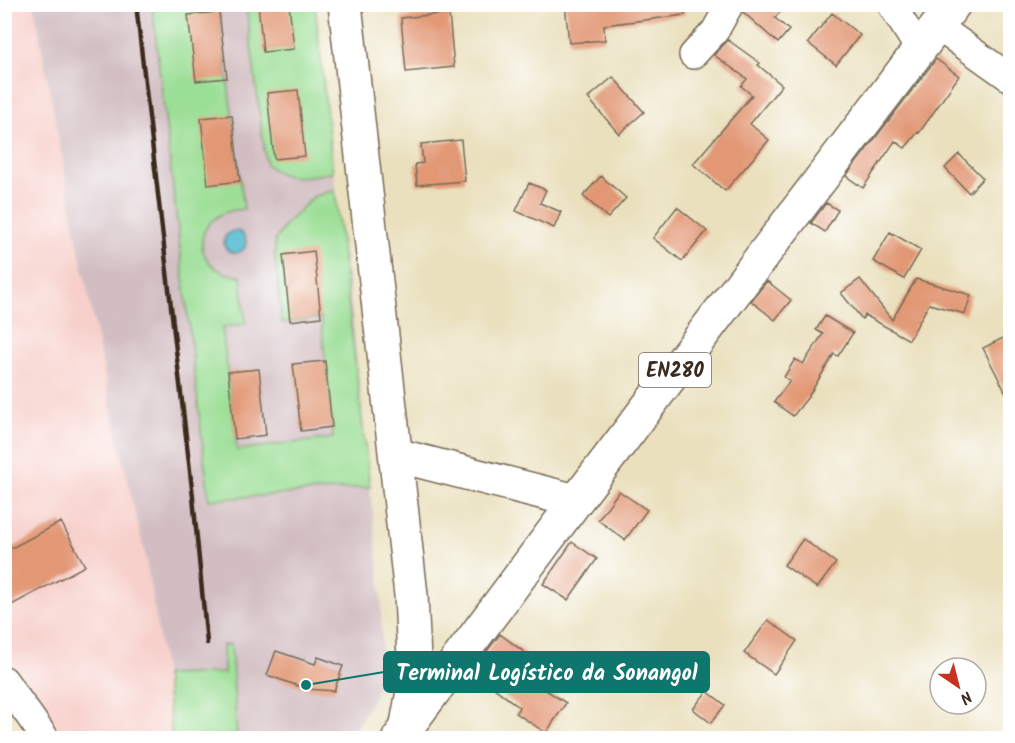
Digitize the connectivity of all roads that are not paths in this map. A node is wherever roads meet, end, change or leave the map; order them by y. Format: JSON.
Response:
{"nodes":[{"id":1,"x":345,"y":4,"type":"edge"},
{"id":2,"x":730,"y":4,"type":"edge"},
{"id":3,"x":891,"y":4,"type":"edge"},
{"id":4,"x":937,"y":27,"type":"edge"},
{"id":5,"x":693,"y":56,"type":"dead end"},
{"id":6,"x":1011,"y":78,"type":"edge"},
{"id":7,"x":396,"y":455,"type":"junction"},
{"id":8,"x":576,"y":501,"type":"junction"},
{"id":9,"x":4,"y":680,"type":"edge"},
{"id":10,"x":409,"y":735,"type":"edge"},
{"id":11,"x":45,"y":738,"type":"edge"}],
"edges":[{"from":1,"to":7,"type":"main road"},
{"from":2,"to":5,"type":"street"},
{"from":3,"to":4,"type":"street"},
{"from":4,"to":6,"type":"street"},
{"from":4,"to":8,"type":"main road","number":"EN280"},
{"from":7,"to":8,"type":"main road"},
{"from":7,"to":10,"type":"main road"},
{"from":8,"to":10,"type":"main road","number":"EN280"},
{"from":9,"to":11,"type":"street"}]}
